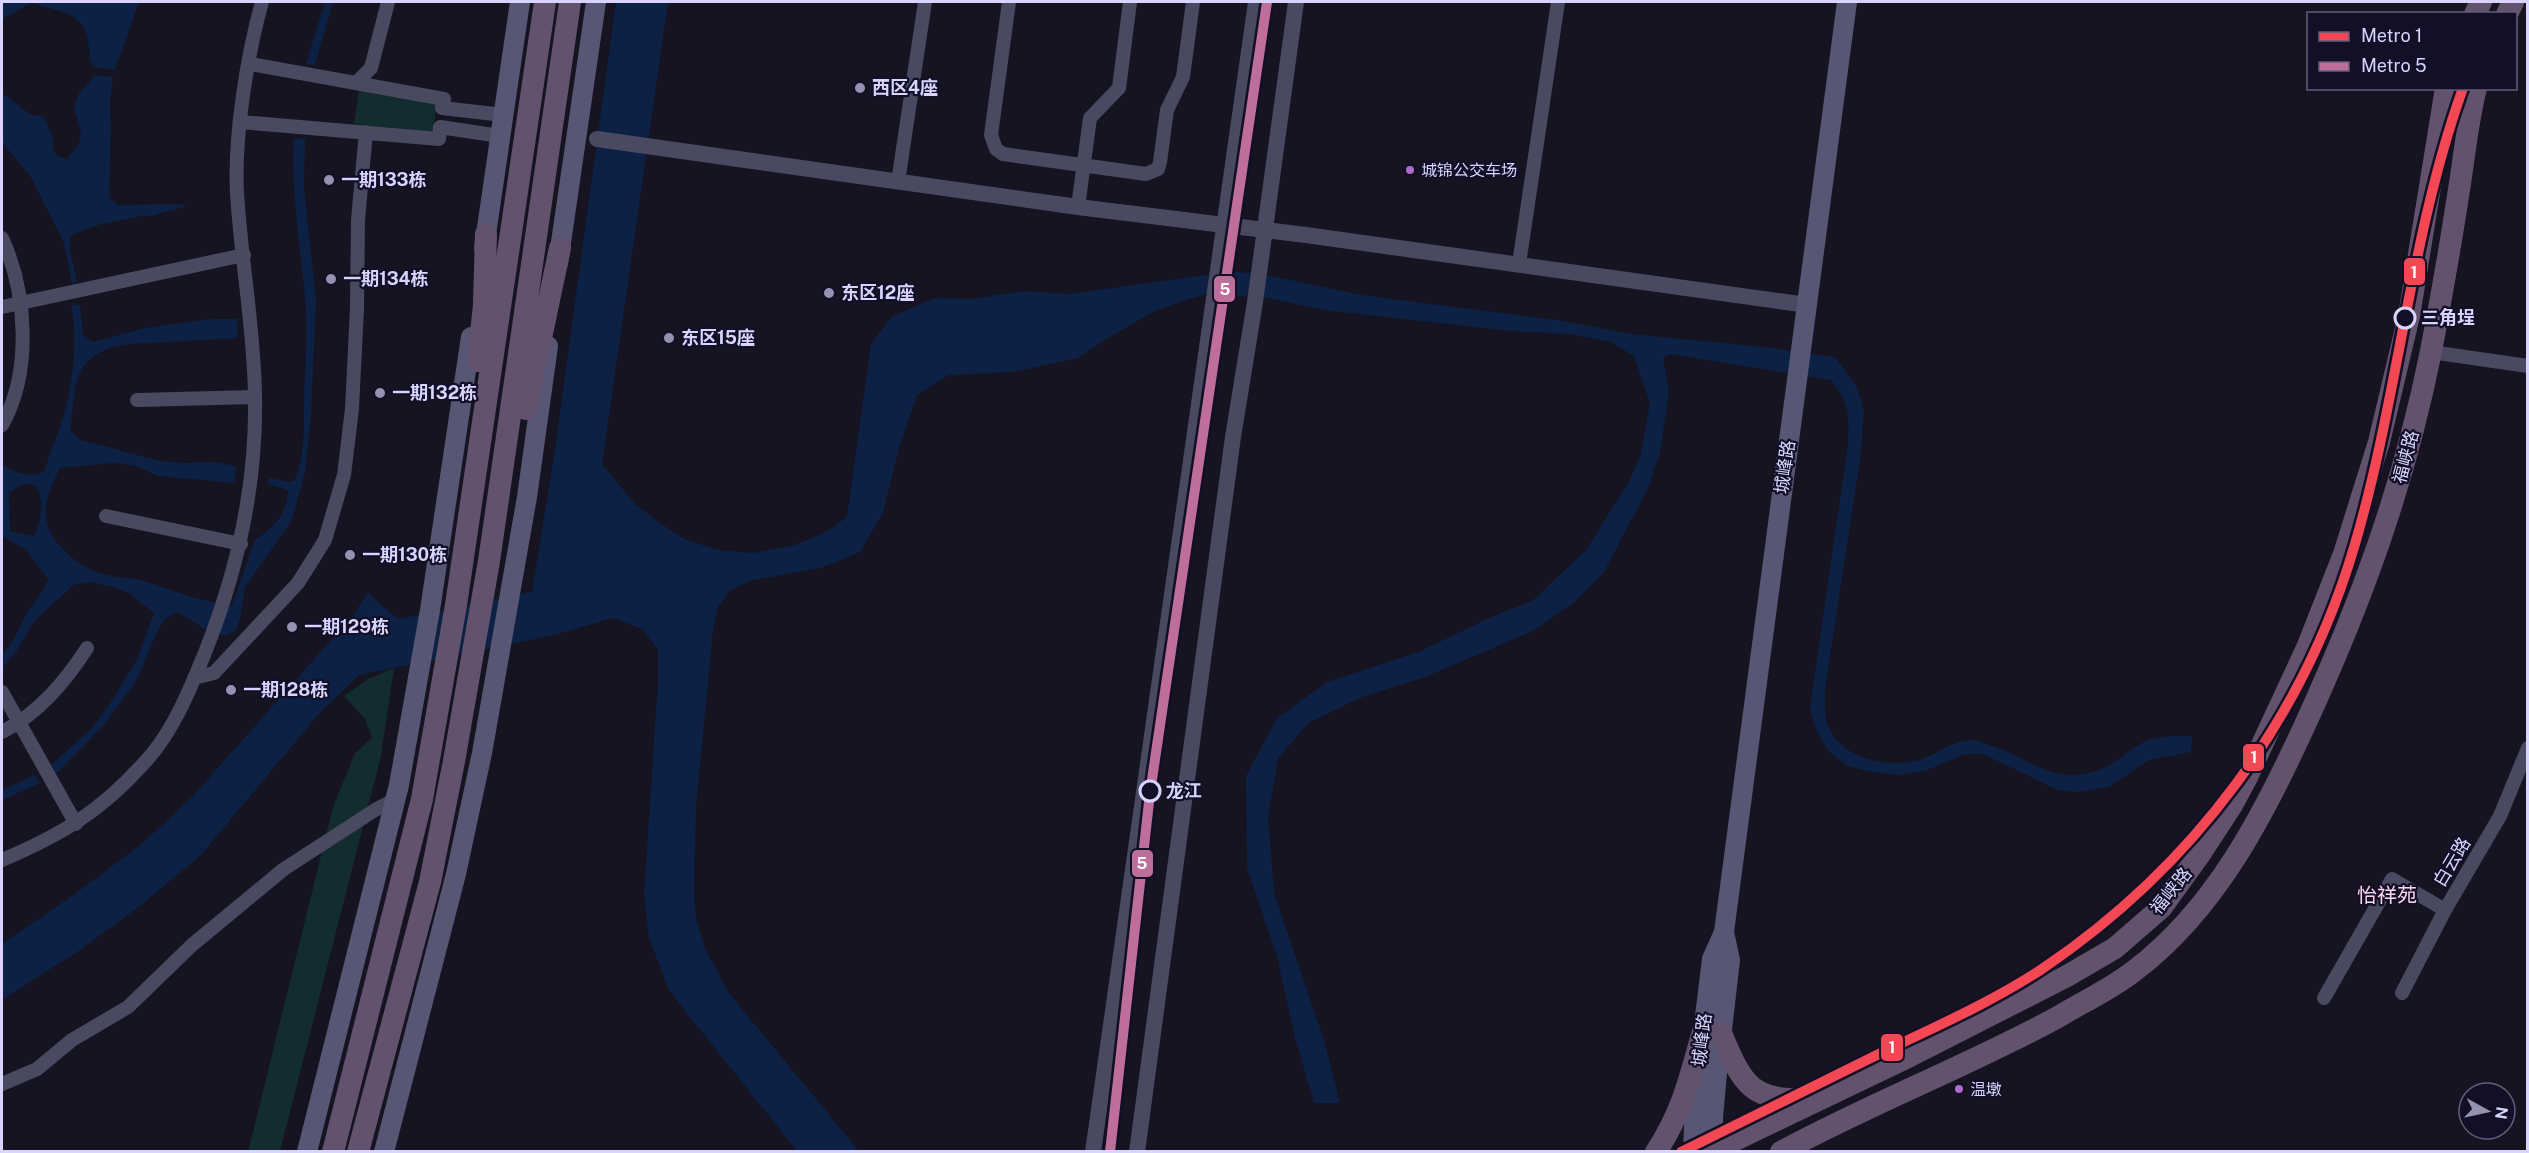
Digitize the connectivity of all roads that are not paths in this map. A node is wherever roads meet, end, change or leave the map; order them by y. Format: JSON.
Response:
{"nodes":[{"id":1,"x":262,"y":2,"type":"edge"},
{"id":2,"x":388,"y":2,"type":"edge"},
{"id":3,"x":520,"y":2,"type":"edge"},
{"id":4,"x":545,"y":2,"type":"edge"},
{"id":5,"x":570,"y":2,"type":"edge"},
{"id":6,"x":596,"y":2,"type":"edge"},
{"id":7,"x":925,"y":2,"type":"edge"},
{"id":8,"x":1009,"y":2,"type":"edge"},
{"id":9,"x":1131,"y":2,"type":"edge"},
{"id":10,"x":1193,"y":2,"type":"edge"},
{"id":11,"x":1256,"y":2,"type":"edge"},
{"id":12,"x":1296,"y":2,"type":"edge"},
{"id":13,"x":1558,"y":2,"type":"edge"},
{"id":14,"x":1848,"y":2,"type":"edge"},
{"id":15,"x":250,"y":64,"type":"junction"},
{"id":16,"x":356,"y":83,"type":"junction"},
{"id":17,"x":2446,"y":90,"type":"edge"},
{"id":18,"x":2476,"y":90,"type":"edge"},
{"id":19,"x":503,"y":115,"type":"junction"},
{"id":20,"x":241,"y":122,"type":"junction"},
{"id":21,"x":366,"y":132,"type":"junction"},
{"id":22,"x":500,"y":136,"type":"junction"},
{"id":23,"x":577,"y":136,"type":"junction"},
{"id":24,"x":597,"y":139,"type":"joint"},
{"id":25,"x":1084,"y":165,"type":"junction"},
{"id":26,"x":898,"y":182,"type":"junction"},
{"id":27,"x":1078,"y":207,"type":"junction"},
{"id":28,"x":1224,"y":225,"type":"junction"},
{"id":29,"x":1264,"y":230,"type":"junction"},
{"id":30,"x":486,"y":234,"type":"junction"},
{"id":31,"x":2,"y":238,"type":"edge"},
{"id":32,"x":560,"y":248,"type":"junction"},
{"id":33,"x":244,"y":255,"type":"junction"},
{"id":34,"x":1519,"y":264,"type":"junction"},
{"id":35,"x":19,"y":302,"type":"junction"},
{"id":36,"x":1807,"y":305,"type":"junction"},
{"id":37,"x":2,"y":307,"type":"edge"},
{"id":38,"x":2431,"y":352,"type":"junction"},
{"id":39,"x":2528,"y":366,"type":"edge"},
{"id":40,"x":255,"y":397,"type":"junction"},
{"id":41,"x":137,"y":400,"type":"dead end"},
{"id":42,"x":2,"y":425,"type":"edge"},
{"id":43,"x":106,"y":516,"type":"dead end"},
{"id":44,"x":241,"y":544,"type":"junction"},
{"id":45,"x":490,"y":553,"type":"junction"},
{"id":46,"x":456,"y":605,"type":"junction"},
{"id":47,"x":87,"y":648,"type":"dead end"},
{"id":48,"x":194,"y":678,"type":"junction"},
{"id":49,"x":2,"y":692,"type":"edge"},
{"id":50,"x":19,"y":723,"type":"junction"},
{"id":51,"x":2,"y":732,"type":"edge"},
{"id":52,"x":2528,"y":748,"type":"edge"},
{"id":53,"x":396,"y":799,"type":"junction"},
{"id":54,"x":76,"y":824,"type":"junction"},
{"id":55,"x":2,"y":860,"type":"edge"},
{"id":56,"x":2445,"y":910,"type":"junction"},
{"id":57,"x":2402,"y":993,"type":"dead end"},
{"id":58,"x":2324,"y":999,"type":"dead end"},
{"id":59,"x":1712,"y":1032,"type":"junction"},
{"id":60,"x":2,"y":1084,"type":"edge"},
{"id":61,"x":1844,"y":1088,"type":"junction"},
{"id":62,"x":1821,"y":1099,"type":"junction"},
{"id":63,"x":1856,"y":1113,"type":"junction"},
{"id":64,"x":1821,"y":1130,"type":"junction"},
{"id":65,"x":1708,"y":1151,"type":"edge"},
{"id":66,"x":307,"y":1152,"type":"edge"},
{"id":67,"x":333,"y":1152,"type":"edge"},
{"id":68,"x":358,"y":1152,"type":"edge"},
{"id":69,"x":384,"y":1152,"type":"edge"},
{"id":70,"x":1093,"y":1152,"type":"edge"},
{"id":71,"x":1137,"y":1152,"type":"edge"},
{"id":72,"x":1656,"y":1152,"type":"edge"},
{"id":73,"x":1781,"y":1152,"type":"edge"},
{"id":74,"x":1795,"y":1152,"type":"edge"}],
"edges":[{"from":1,"to":15,"type":"street"},
{"from":2,"to":16,"type":"street"},
{"from":3,"to":19,"type":"main road"},
{"from":4,"to":46,"type":"highway"},
{"from":5,"to":45,"type":"highway"},
{"from":6,"to":23,"type":"main road"},
{"from":7,"to":26,"type":"street"},
{"from":8,"to":25,"type":"street"},
{"from":9,"to":25,"type":"street"},
{"from":10,"to":25,"type":"street"},
{"from":11,"to":28,"type":"street"},
{"from":12,"to":29,"type":"street"},
{"from":13,"to":34,"type":"street"},
{"from":14,"to":36,"type":"main road","name":"城峰路"},
{"from":15,"to":16,"type":"street"},
{"from":15,"to":20,"type":"street"},
{"from":16,"to":19,"type":"street"},
{"from":17,"to":61,"type":"highway","name":"福峡路"},
{"from":18,"to":38,"type":"highway","name":"福峡路"},
{"from":19,"to":22,"type":"main road"},
{"from":20,"to":21,"type":"street"},
{"from":20,"to":33,"type":"street"},
{"from":21,"to":22,"type":"street"},
{"from":21,"to":48,"type":"street"},
{"from":22,"to":30,"type":"main road"},
{"from":23,"to":24,"type":"street"},
{"from":23,"to":32,"type":"main road"},
{"from":24,"to":26,"type":"street"},
{"from":25,"to":27,"type":"street"},
{"from":26,"to":27,"type":"street"},
{"from":27,"to":28,"type":"street"},
{"from":28,"to":29,"type":"street"},
{"from":28,"to":70,"type":"street"},
{"from":29,"to":34,"type":"street"},
{"from":29,"to":71,"type":"street"},
{"from":30,"to":46,"type":"highway"},
{"from":30,"to":53,"type":"main road"},
{"from":31,"to":35,"type":"street"},
{"from":32,"to":45,"type":"highway"},
{"from":32,"to":69,"type":"main road"},
{"from":33,"to":35,"type":"street"},
{"from":33,"to":40,"type":"street"},
{"from":34,"to":36,"type":"street"},
{"from":35,"to":37,"type":"street"},
{"from":35,"to":42,"type":"street"},
{"from":36,"to":59,"type":"main road","name":"城峰路"},
{"from":38,"to":39,"type":"street"},
{"from":38,"to":63,"type":"highway","name":"福峡路"},
{"from":40,"to":41,"type":"street"},
{"from":40,"to":44,"type":"street"},
{"from":43,"to":44,"type":"street"},
{"from":44,"to":48,"type":"street"},
{"from":45,"to":68,"type":"highway"},
{"from":46,"to":67,"type":"highway"},
{"from":47,"to":50,"type":"street"},
{"from":48,"to":54,"type":"street"},
{"from":49,"to":50,"type":"street"},
{"from":50,"to":51,"type":"street"},
{"from":50,"to":54,"type":"street"},
{"from":52,"to":56,"type":"street","name":"白云路"},
{"from":53,"to":60,"type":"street"},
{"from":53,"to":66,"type":"main road"},
{"from":54,"to":55,"type":"street"},
{"from":56,"to":57,"type":"street","name":"白云路"},
{"from":56,"to":58,"type":"street"},
{"from":59,"to":62,"type":"highway"},
{"from":59,"to":65,"type":"main road","name":"城峰路"},
{"from":59,"to":72,"type":"highway"},
{"from":61,"to":62,"type":"highway","name":"福峡路"},
{"from":61,"to":63,"type":"highway"},
{"from":62,"to":65,"type":"highway","name":"福峡路"},
{"from":63,"to":64,"type":"highway","name":"福峡路"},
{"from":64,"to":73,"type":"highway","name":"福峡路"},
{"from":64,"to":74,"type":"highway"}]}
